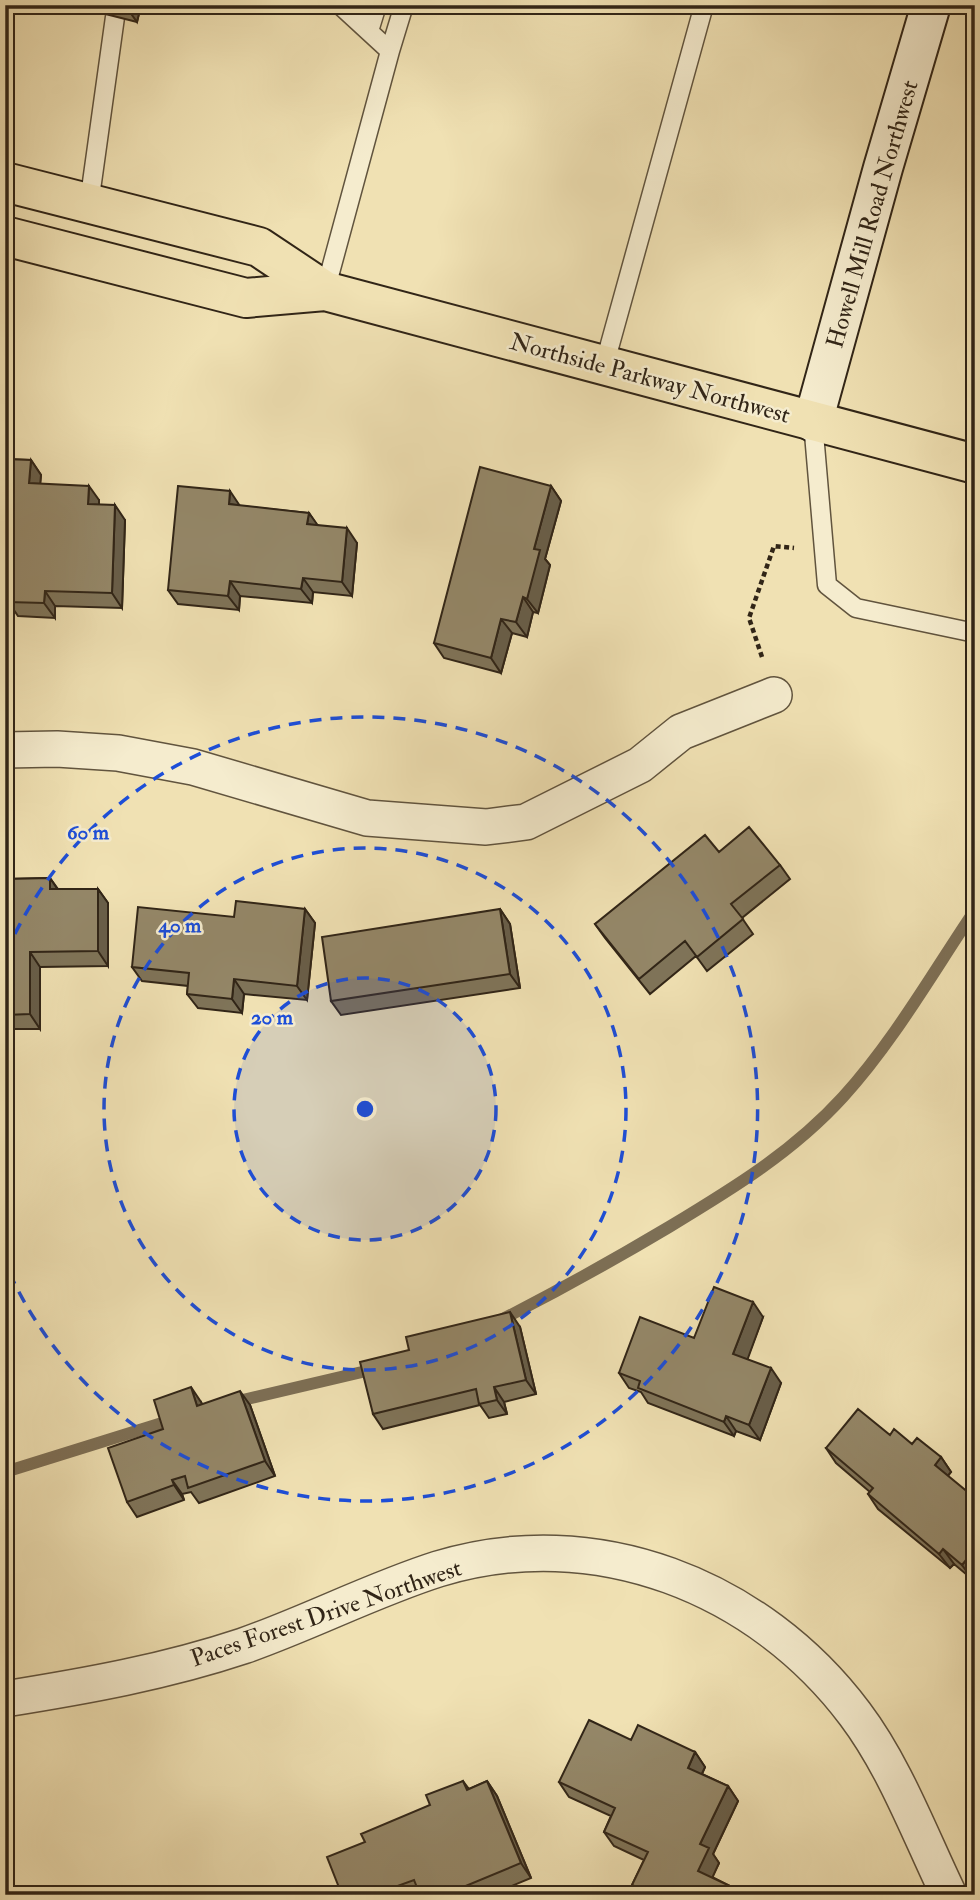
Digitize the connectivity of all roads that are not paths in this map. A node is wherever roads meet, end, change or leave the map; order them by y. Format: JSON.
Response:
{"nodes":[{"id":1,"x":377,"y":5,"type":"edge"},
{"id":2,"x":404,"y":5,"type":"edge"},
{"id":3,"x":704,"y":5,"type":"edge"},
{"id":4,"x":931,"y":5,"type":"edge"},
{"id":5,"x":347,"y":8,"type":"edge"},
{"id":6,"x":115,"y":16,"type":"dead end"},
{"id":7,"x":369,"y":31,"type":"junction"},
{"id":8,"x":390,"y":51,"type":"junction"},
{"id":9,"x":5,"y":181,"type":"edge"},
{"id":10,"x":89,"y":204,"type":"junction"},
{"id":11,"x":5,"y":236,"type":"edge"},
{"id":12,"x":325,"y":291,"type":"junction"},
{"id":13,"x":604,"y":366,"type":"junction"},
{"id":14,"x":813,"y":422,"type":"junction"},
{"id":15,"x":975,"y":464,"type":"edge"},
{"id":16,"x":975,"y":633,"type":"edge"},
{"id":17,"x":774,"y":695,"type":"road end"},
{"id":18,"x":5,"y":750,"type":"edge"},
{"id":19,"x":5,"y":1699,"type":"edge"},
{"id":20,"x":949,"y":1895,"type":"edge"}],
"edges":[{"from":1,"to":7,"type":"lane"},
{"from":2,"to":8,"type":"lane"},
{"from":3,"to":13,"type":"lane"},
{"from":4,"to":14,"type":"main road","name":"Howell Mill Road Northwest"},
{"from":5,"to":7,"type":"lane"},
{"from":6,"to":10,"type":"lane"},
{"from":7,"to":8,"type":"lane"},
{"from":8,"to":12,"type":"lane"},
{"from":9,"to":10,"type":"main road","name":"Northside Parkway Northwest"},
{"from":10,"to":12,"type":"main road","name":"Northside Parkway Northwest"},
{"from":11,"to":12,"type":"main road","name":"Northside Parkway Northwest"},
{"from":12,"to":13,"type":"main road","name":"Northside Parkway Northwest"},
{"from":13,"to":14,"type":"main road","name":"Northside Parkway Northwest"},
{"from":14,"to":15,"type":"main road","name":"Northside Parkway Northwest"},
{"from":14,"to":16,"type":"lane"},
{"from":17,"to":18,"type":"street"},
{"from":19,"to":20,"type":"street","name":"Paces Forest Drive Northwest"}]}
